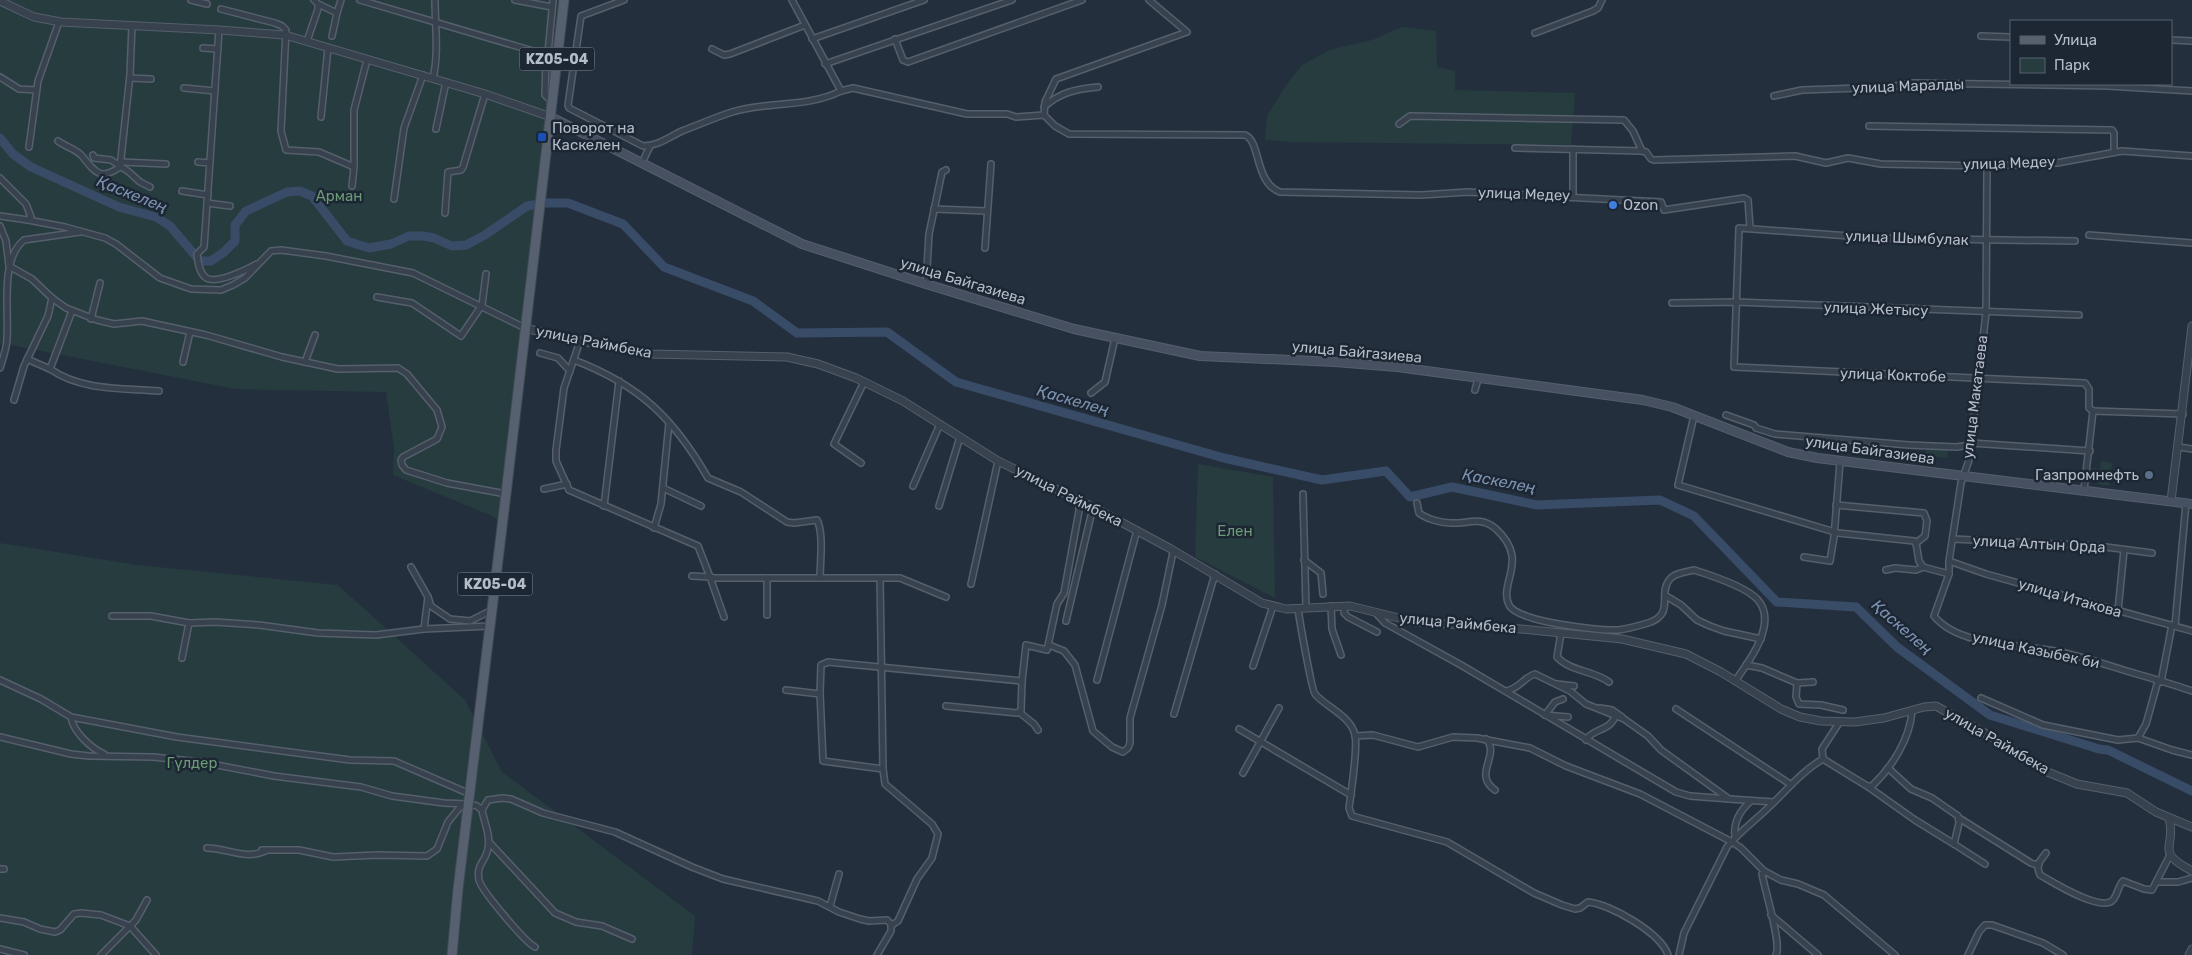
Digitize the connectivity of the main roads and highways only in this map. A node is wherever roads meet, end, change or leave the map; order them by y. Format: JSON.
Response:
{"nodes":[{"id":1,"x":564,"y":0,"type":"edge"},
{"id":2,"x":551,"y":117,"type":"junction"},
{"id":3,"x":2189,"y":503,"type":"edge"},
{"id":4,"x":452,"y":955,"type":"edge"}],
"edges":[{"from":1,"to":2,"type":"main road","number":"KZ05-04"},
{"from":2,"to":3,"type":"main road","name":"улица Байгазиева"},
{"from":2,"to":4,"type":"main road","number":"KZ05-04"}]}
